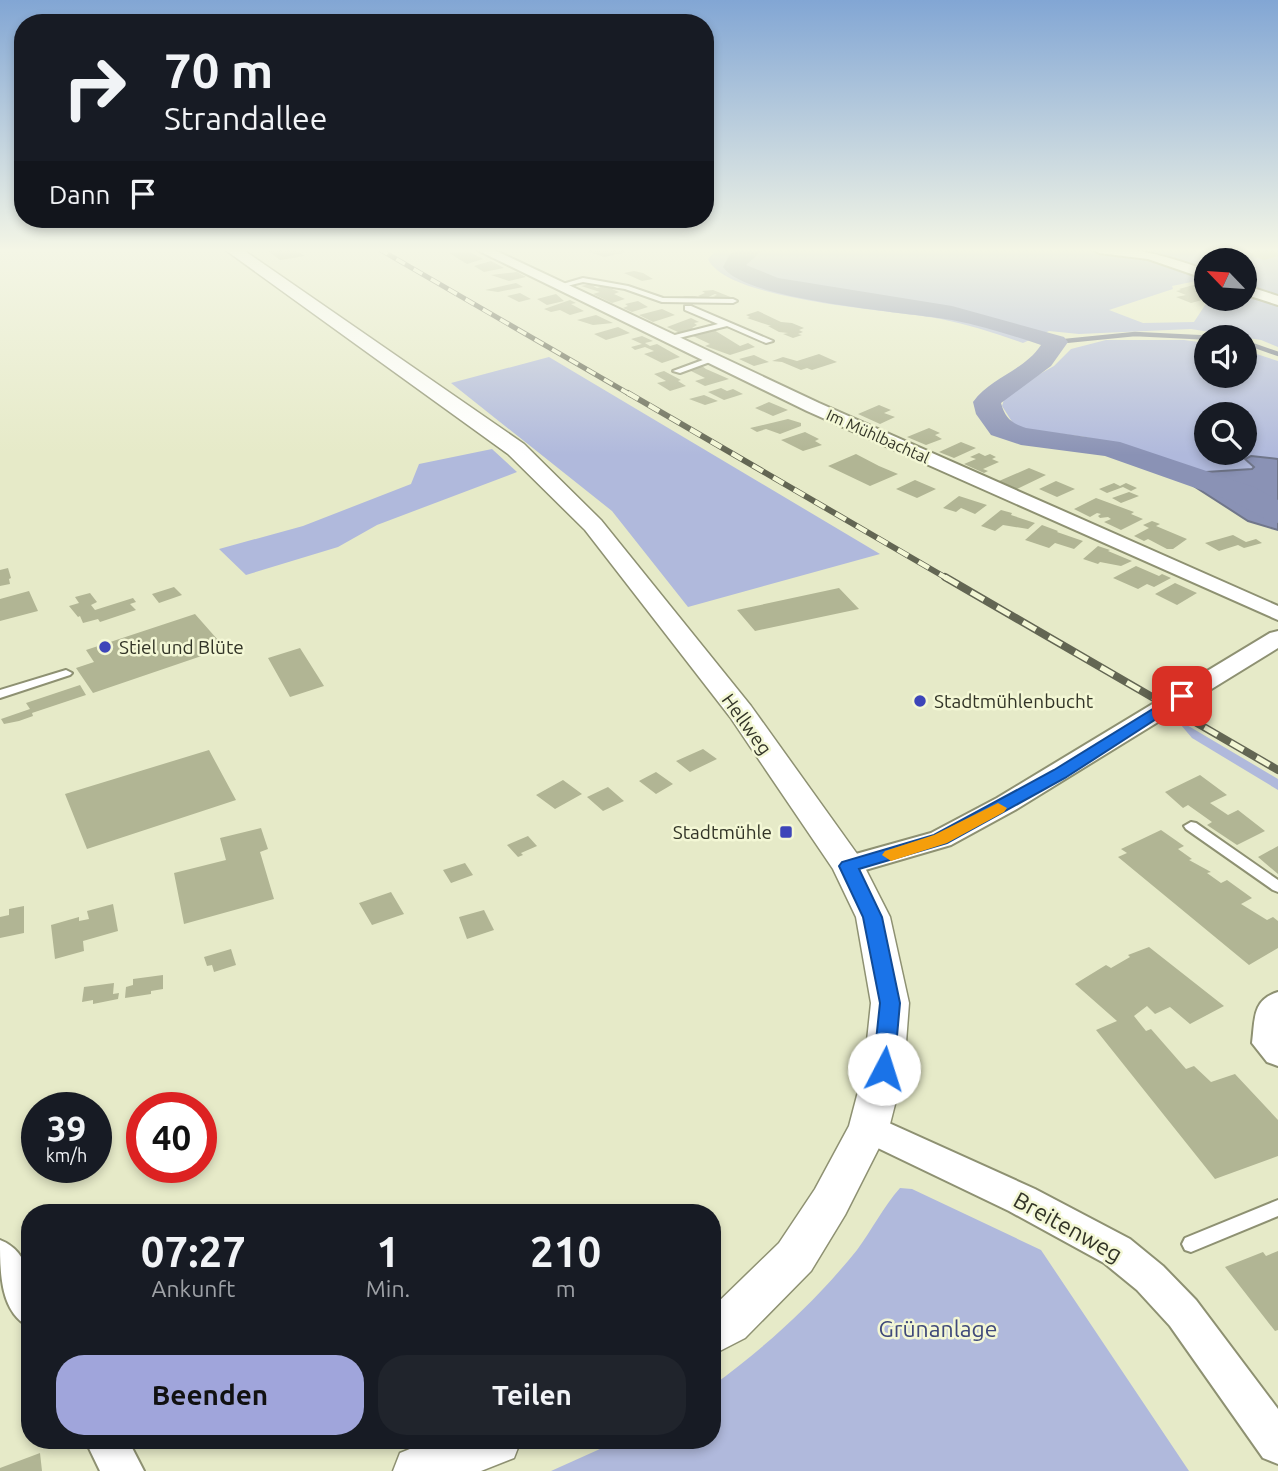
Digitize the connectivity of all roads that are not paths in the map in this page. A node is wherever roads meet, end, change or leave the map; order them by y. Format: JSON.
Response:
{"nodes":[{"id":1,"x":329,"y":318,"type":"edge"},
{"id":2,"x":625,"y":318,"type":"edge"},
{"id":3,"x":709,"y":318,"type":"edge"},
{"id":4,"x":723,"y":324,"type":"junction"},
{"id":5,"x":670,"y":339,"type":"junction"},
{"id":6,"x":768,"y":341,"type":"dead end"},
{"id":7,"x":714,"y":359,"type":"junction"},
{"id":8,"x":677,"y":371,"type":"dead end"},
{"id":9,"x":1278,"y":614,"type":"edge"},
{"id":10,"x":1278,"y":638,"type":"edge"},
{"id":11,"x":66,"y":673,"type":"dead end"},
{"id":12,"x":0,"y":694,"type":"edge"},
{"id":13,"x":1191,"y":826,"type":"dead end"},
{"id":14,"x":848,"y":866,"type":"junction"},
{"id":15,"x":1278,"y":887,"type":"edge"},
{"id":16,"x":1278,"y":1004,"type":"edge"},
{"id":17,"x":1278,"y":1053,"type":"edge"},
{"id":18,"x":869,"y":1128,"type":"junction"},
{"id":19,"x":1278,"y":1208,"type":"edge"},
{"id":20,"x":1191,"y":1244,"type":"dead end"},
{"id":21,"x":0,"y":1257,"type":"edge"},
{"id":22,"x":21,"y":1293,"type":"edge"},
{"id":23,"x":721,"y":1328,"type":"edge"},
{"id":24,"x":1278,"y":1443,"type":"edge"},
{"id":25,"x":110,"y":1449,"type":"edge"},
{"id":26,"x":473,"y":1449,"type":"edge"},
{"id":27,"x":123,"y":1471,"type":"edge"},
{"id":28,"x":418,"y":1471,"type":"edge"}],
"edges":[{"from":1,"to":14,"type":"street","name":"Hellweg"},
{"from":2,"to":5,"type":"street","name":"Im Mühlbachtal"},
{"from":3,"to":4,"type":"lane"},
{"from":4,"to":5,"type":"lane"},
{"from":4,"to":6,"type":"lane"},
{"from":5,"to":7,"type":"street","name":"Im Mühlbachtal"},
{"from":7,"to":8,"type":"lane"},
{"from":7,"to":9,"type":"street","name":"Im Mühlbachtal"},
{"from":10,"to":14,"type":"street"},
{"from":11,"to":12,"type":"lane"},
{"from":13,"to":15,"type":"lane"},
{"from":14,"to":18,"type":"street","name":"Hellweg"},
{"from":16,"to":17,"type":"street"},
{"from":18,"to":23,"type":"street","name":"Hellweg"},
{"from":18,"to":24,"type":"street","name":"Breitenweg"},
{"from":19,"to":20,"type":"lane"},
{"from":21,"to":22,"type":"street"},
{"from":25,"to":27,"type":"street"},
{"from":26,"to":28,"type":"street"}]}
